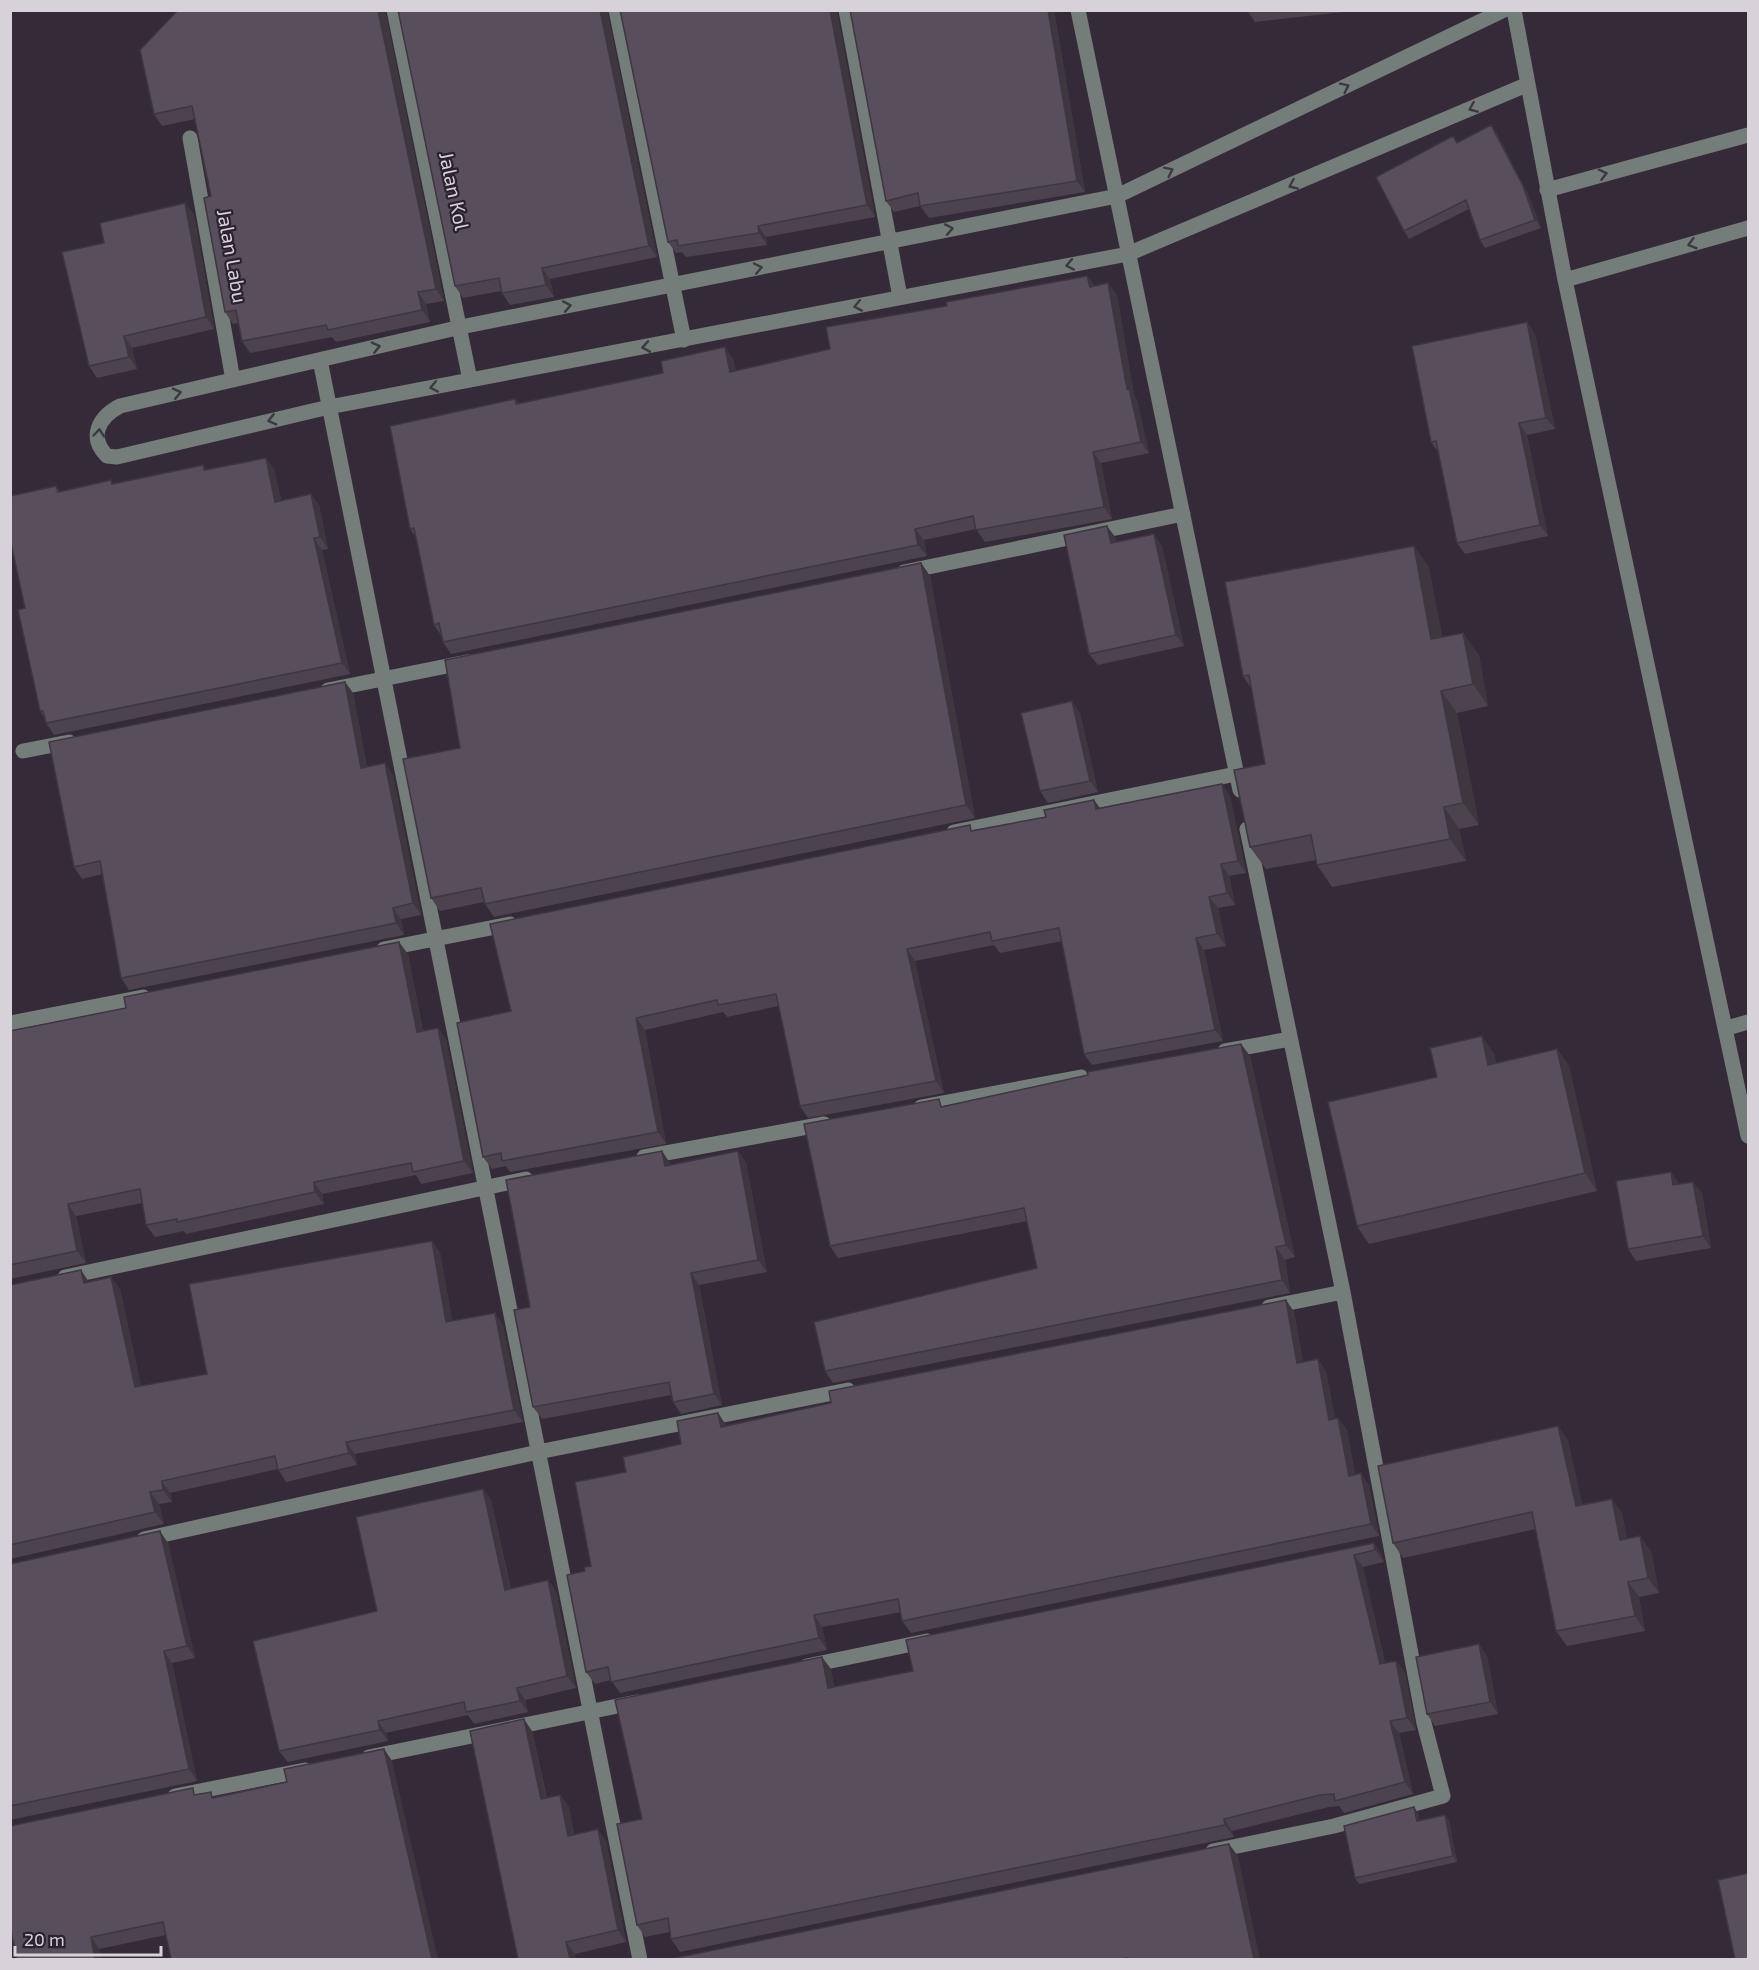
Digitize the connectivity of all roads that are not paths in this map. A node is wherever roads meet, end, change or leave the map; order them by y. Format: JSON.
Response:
{"nodes":[{"id":1,"x":394,"y":10,"type":"edge"},
{"id":2,"x":616,"y":10,"type":"edge"},
{"id":3,"x":846,"y":10,"type":"edge"},
{"id":4,"x":1078,"y":10,"type":"edge"},
{"id":5,"x":1503,"y":10,"type":"edge"},
{"id":6,"x":1514,"y":10,"type":"edge"},
{"id":7,"x":1526,"y":85,"type":"junction"},
{"id":8,"x":1749,"y":135,"type":"edge"},
{"id":9,"x":190,"y":138,"type":"dead end"},
{"id":10,"x":1547,"y":190,"type":"junction"},
{"id":11,"x":1117,"y":196,"type":"junction"},
{"id":12,"x":1749,"y":228,"type":"edge"},
{"id":13,"x":891,"y":241,"type":"junction"},
{"id":14,"x":1128,"y":254,"type":"junction"},
{"id":15,"x":1565,"y":280,"type":"junction"},
{"id":16,"x":674,"y":286,"type":"junction"},
{"id":17,"x":900,"y":297,"type":"junction"},
{"id":18,"x":461,"y":327,"type":"junction"},
{"id":19,"x":684,"y":340,"type":"junction"},
{"id":20,"x":320,"y":360,"type":"junction"},
{"id":21,"x":233,"y":380,"type":"junction"},
{"id":22,"x":470,"y":380,"type":"junction"},
{"id":23,"x":328,"y":407,"type":"junction"},
{"id":24,"x":1184,"y":514,"type":"junction"},
{"id":25,"x":894,"y":574,"type":"edge"},
{"id":26,"x":488,"y":658,"type":"edge"},
{"id":27,"x":383,"y":679,"type":"junction"},
{"id":28,"x":314,"y":693,"type":"edge"},
{"id":29,"x":81,"y":739,"type":"edge"},
{"id":30,"x":23,"y":751,"type":"dead end"},
{"id":31,"x":1236,"y":774,"type":"junction"},
{"id":32,"x":944,"y":834,"type":"edge"},
{"id":33,"x":522,"y":921,"type":"edge"},
{"id":34,"x":435,"y":939,"type":"junction"},
{"id":35,"x":366,"y":953,"type":"edge"},
{"id":36,"x":160,"y":993,"type":"edge"},
{"id":37,"x":1749,"y":1022,"type":"edge"},
{"id":38,"x":10,"y":1023,"type":"edge"},
{"id":39,"x":1727,"y":1028,"type":"junction"},
{"id":40,"x":1290,"y":1039,"type":"junction"},
{"id":41,"x":1209,"y":1054,"type":"edge"},
{"id":42,"x":1092,"y":1076,"type":"edge"},
{"id":43,"x":905,"y":1110,"type":"edge"},
{"id":44,"x":835,"y":1122,"type":"edge"},
{"id":45,"x":1749,"y":1137,"type":"edge"},
{"id":46,"x":625,"y":1161,"type":"edge"},
{"id":47,"x":543,"y":1176,"type":"edge"},
{"id":48,"x":485,"y":1186,"type":"junction"},
{"id":49,"x":45,"y":1281,"type":"edge"},
{"id":50,"x":1343,"y":1292,"type":"junction"},
{"id":51,"x":1250,"y":1311,"type":"edge"},
{"id":52,"x":865,"y":1387,"type":"edge"},
{"id":53,"x":538,"y":1452,"type":"junction"},
{"id":54,"x":125,"y":1543,"type":"edge"},
{"id":55,"x":939,"y":1638,"type":"edge"},
{"id":56,"x":788,"y":1670,"type":"edge"},
{"id":57,"x":649,"y":1699,"type":"edge"},
{"id":58,"x":591,"y":1711,"type":"junction"},
{"id":59,"x":359,"y":1759,"type":"edge"},
{"id":60,"x":324,"y":1766,"type":"edge"},
{"id":61,"x":161,"y":1799,"type":"edge"},
{"id":62,"x":1195,"y":1854,"type":"edge"},
{"id":63,"x":640,"y":1959,"type":"edge"}],
"edges":[{"from":1,"to":18,"type":"street","name":"Jalan Kol"},
{"from":2,"to":16,"type":"street"},
{"from":3,"to":13,"type":"street"},
{"from":4,"to":11,"type":"street"},
{"from":11,"to":5,"type":"street","one_way":true},
{"from":6,"to":7,"type":"street"},
{"from":7,"to":10,"type":"street"},
{"from":7,"to":14,"type":"street","one_way":true},
{"from":10,"to":8,"type":"street","one_way":true},
{"from":9,"to":21,"type":"street","name":"Jalan Labu"},
{"from":10,"to":15,"type":"street"},
{"from":13,"to":11,"type":"street","one_way":true},
{"from":11,"to":14,"type":"street"},
{"from":12,"to":15,"type":"street","one_way":true},
{"from":16,"to":13,"type":"street","one_way":true},
{"from":13,"to":17,"type":"street"},
{"from":14,"to":17,"type":"street","one_way":true},
{"from":14,"to":24,"type":"street"},
{"from":15,"to":39,"type":"street"},
{"from":18,"to":16,"type":"street","one_way":true},
{"from":16,"to":19,"type":"street"},
{"from":17,"to":19,"type":"street","one_way":true},
{"from":20,"to":18,"type":"street","one_way":true},
{"from":18,"to":22,"type":"street","name":"Jalan Kol"},
{"from":19,"to":22,"type":"street","one_way":true},
{"from":20,"to":21,"type":"street"},
{"from":20,"to":23,"type":"street"},
{"from":23,"to":21,"type":"street","one_way":true},
{"from":22,"to":23,"type":"street","one_way":true},
{"from":23,"to":27,"type":"street"},
{"from":24,"to":25,"type":"street"},
{"from":24,"to":31,"type":"street"},
{"from":26,"to":27,"type":"street"},
{"from":27,"to":28,"type":"street"},
{"from":27,"to":34,"type":"street"},
{"from":29,"to":30,"type":"street"},
{"from":31,"to":32,"type":"street"},
{"from":31,"to":40,"type":"street"},
{"from":33,"to":34,"type":"street"},
{"from":34,"to":35,"type":"street"},
{"from":34,"to":48,"type":"street"},
{"from":36,"to":38,"type":"street"},
{"from":37,"to":39,"type":"street"},
{"from":39,"to":45,"type":"street"},
{"from":40,"to":41,"type":"street"},
{"from":40,"to":50,"type":"street"},
{"from":42,"to":43,"type":"street"},
{"from":44,"to":46,"type":"street"},
{"from":47,"to":48,"type":"street"},
{"from":48,"to":49,"type":"street"},
{"from":48,"to":53,"type":"street"},
{"from":50,"to":51,"type":"street"},
{"from":50,"to":62,"type":"street"},
{"from":52,"to":53,"type":"street"},
{"from":53,"to":54,"type":"street"},
{"from":53,"to":58,"type":"street"},
{"from":55,"to":56,"type":"street"},
{"from":57,"to":58,"type":"street"},
{"from":58,"to":59,"type":"street"},
{"from":58,"to":63,"type":"street"},
{"from":60,"to":61,"type":"street"}]}
